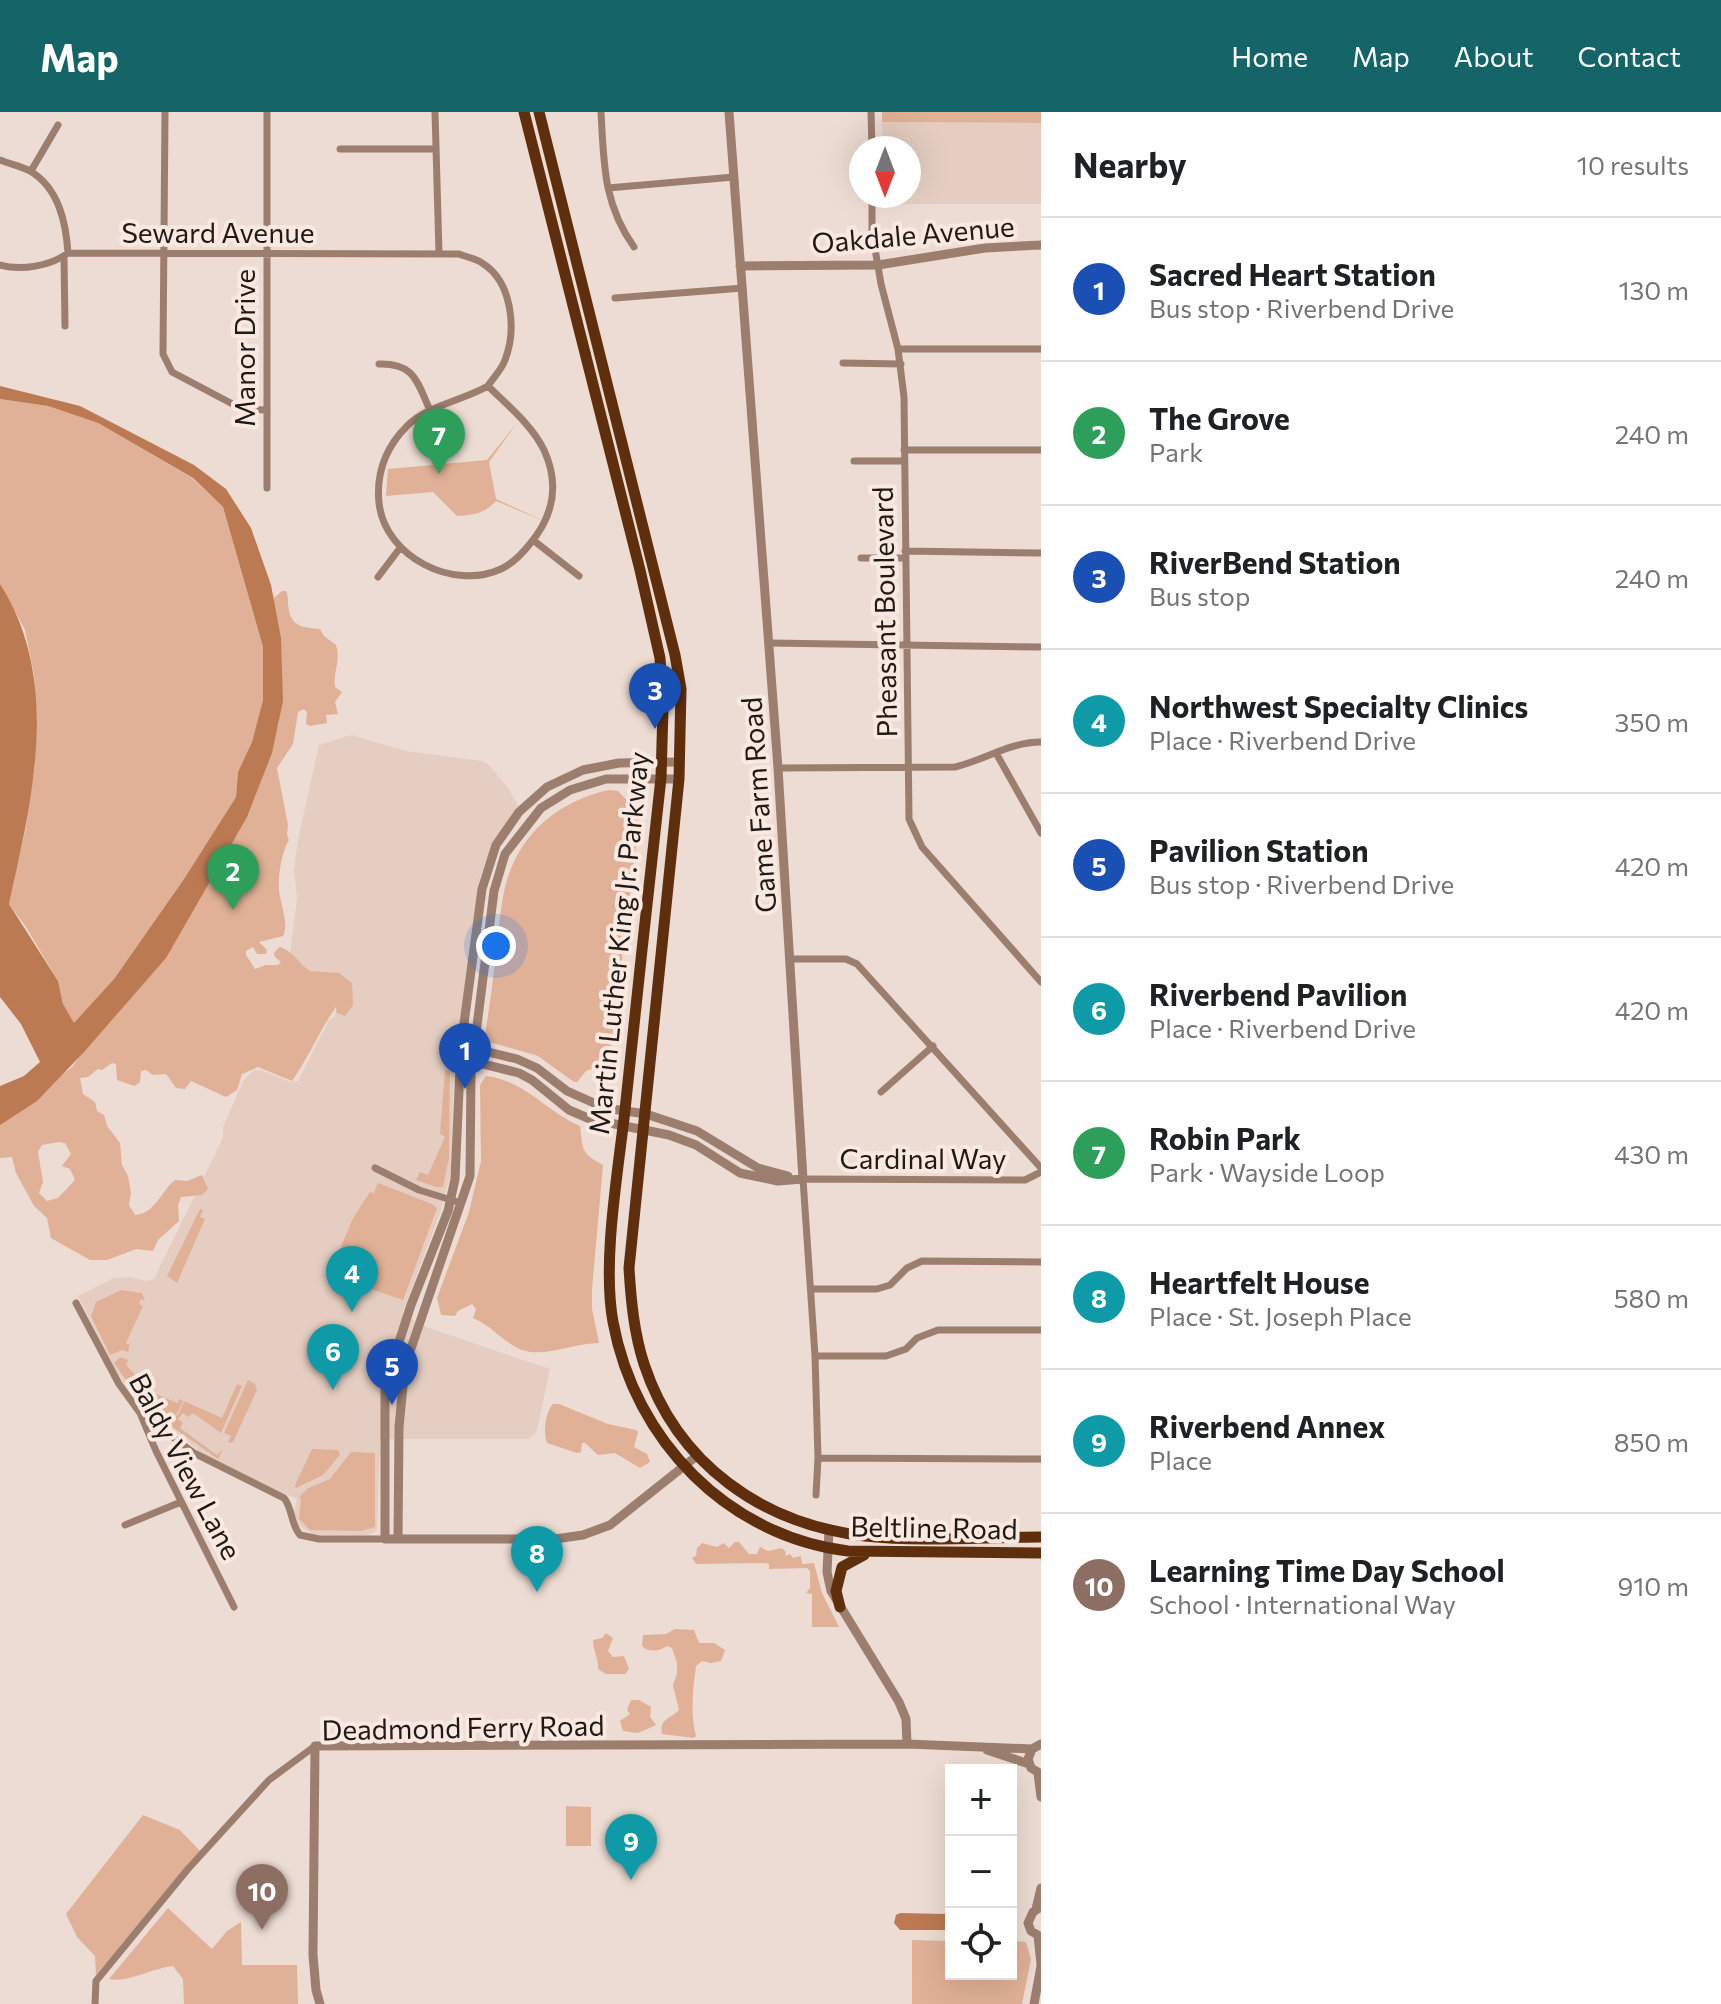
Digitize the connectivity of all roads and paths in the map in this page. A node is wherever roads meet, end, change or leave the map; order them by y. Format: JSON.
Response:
{"nodes":[{"id":1,"x":165,"y":112,"type":"edge"},
{"id":2,"x":267,"y":112,"type":"edge"},
{"id":3,"x":435,"y":112,"type":"edge"},
{"id":4,"x":524,"y":112,"type":"edge"},
{"id":5,"x":539,"y":112,"type":"edge"},
{"id":6,"x":601,"y":112,"type":"edge"},
{"id":7,"x":729,"y":112,"type":"edge"},
{"id":8,"x":871,"y":112,"type":"edge"},
{"id":9,"x":58,"y":125,"type":"dead end"},
{"id":10,"x":872,"y":136,"type":"edge"},
{"id":11,"x":340,"y":149,"type":"dead end"},
{"id":12,"x":435,"y":149,"type":"junction"},
{"id":13,"x":0,"y":160,"type":"edge"},
{"id":14,"x":31,"y":171,"type":"junction"},
{"id":15,"x":734,"y":177,"type":"junction"},
{"id":16,"x":608,"y":188,"type":"junction"},
{"id":17,"x":872,"y":208,"type":"edge"},
{"id":18,"x":1041,"y":245,"type":"edge"},
{"id":19,"x":634,"y":247,"type":"dead end"},
{"id":20,"x":439,"y":253,"type":"junction"},
{"id":21,"x":164,"y":254,"type":"junction"},
{"id":22,"x":266,"y":254,"type":"junction"},
{"id":23,"x":66,"y":255,"type":"junction"},
{"id":24,"x":0,"y":265,"type":"edge"},
{"id":25,"x":878,"y":265,"type":"junction"},
{"id":26,"x":740,"y":266,"type":"junction"},
{"id":27,"x":743,"y":288,"type":"junction"},
{"id":28,"x":615,"y":298,"type":"dead end"},
{"id":29,"x":65,"y":326,"type":"dead end"},
{"id":30,"x":898,"y":349,"type":"junction"},
{"id":31,"x":1041,"y":349,"type":"edge"},
{"id":32,"x":843,"y":363,"type":"dead end"},
{"id":33,"x":379,"y":364,"type":"dead end"},
{"id":34,"x":901,"y":364,"type":"junction"},
{"id":35,"x":488,"y":386,"type":"junction"},
{"id":36,"x":266,"y":410,"type":"junction"},
{"id":37,"x":430,"y":410,"type":"junction"},
{"id":38,"x":904,"y":450,"type":"junction"},
{"id":39,"x":1041,"y":450,"type":"edge"},
{"id":40,"x":854,"y":461,"type":"dead end"},
{"id":41,"x":904,"y":461,"type":"junction"},
{"id":42,"x":267,"y":488,"type":"dead end"},
{"id":43,"x":533,"y":540,"type":"junction"},
{"id":44,"x":400,"y":548,"type":"junction"},
{"id":45,"x":1041,"y":553,"type":"edge"},
{"id":46,"x":905,"y":554,"type":"junction"},
{"id":47,"x":861,"y":558,"type":"dead end"},
{"id":48,"x":579,"y":576,"type":"dead end"},
{"id":49,"x":378,"y":577,"type":"dead end"},
{"id":50,"x":769,"y":643,"type":"junction"},
{"id":51,"x":906,"y":645,"type":"junction"},
{"id":52,"x":1041,"y":647,"type":"edge"},
{"id":53,"x":1041,"y":742,"type":"edge"},
{"id":54,"x":996,"y":753,"type":"junction"},
{"id":55,"x":662,"y":761,"type":"junction"},
{"id":56,"x":680,"y":762,"type":"junction"},
{"id":57,"x":778,"y":768,"type":"junction"},
{"id":58,"x":907,"y":768,"type":"junction"},
{"id":59,"x":661,"y":778,"type":"junction"},
{"id":60,"x":679,"y":779,"type":"junction"},
{"id":61,"x":1041,"y":833,"type":"edge"},
{"id":62,"x":790,"y":959,"type":"junction"},
{"id":63,"x":1041,"y":982,"type":"edge"},
{"id":64,"x":461,"y":1046,"type":"junction"},
{"id":65,"x":933,"y":1046,"type":"junction"},
{"id":66,"x":475,"y":1048,"type":"junction"},
{"id":67,"x":460,"y":1059,"type":"junction"},
{"id":68,"x":473,"y":1061,"type":"junction"},
{"id":69,"x":881,"y":1092,"type":"dead end"},
{"id":70,"x":625,"y":1111,"type":"junction"},
{"id":71,"x":646,"y":1114,"type":"junction"},
{"id":72,"x":623,"y":1127,"type":"junction"},
{"id":73,"x":644,"y":1131,"type":"junction"},
{"id":74,"x":375,"y":1168,"type":"dead end"},
{"id":75,"x":1041,"y":1170,"type":"edge"},
{"id":76,"x":803,"y":1179,"type":"junction"},
{"id":77,"x":450,"y":1199,"type":"junction"},
{"id":78,"x":461,"y":1203,"type":"junction"},
{"id":79,"x":1041,"y":1262,"type":"edge"},
{"id":80,"x":811,"y":1289,"type":"junction"},
{"id":81,"x":76,"y":1303,"type":"dead end"},
{"id":82,"x":1041,"y":1330,"type":"edge"},
{"id":83,"x":815,"y":1356,"type":"junction"},
{"id":84,"x":140,"y":1413,"type":"junction"},
{"id":85,"x":698,"y":1455,"type":"junction"},
{"id":86,"x":818,"y":1458,"type":"junction"},
{"id":87,"x":1041,"y":1459,"type":"edge"},
{"id":88,"x":683,"y":1467,"type":"junction"},
{"id":89,"x":816,"y":1495,"type":"dead end"},
{"id":90,"x":181,"y":1502,"type":"junction"},
{"id":91,"x":125,"y":1525,"type":"dead end"},
{"id":92,"x":829,"y":1530,"type":"junction"},
{"id":93,"x":1041,"y":1537,"type":"edge"},
{"id":94,"x":380,"y":1539,"type":"junction"},
{"id":95,"x":398,"y":1539,"type":"junction"},
{"id":96,"x":826,"y":1548,"type":"junction"},
{"id":97,"x":870,"y":1552,"type":"junction"},
{"id":98,"x":1041,"y":1553,"type":"edge"},
{"id":99,"x":234,"y":1607,"type":"dead end"},
{"id":100,"x":840,"y":1607,"type":"junction"},
{"id":101,"x":907,"y":1744,"type":"junction"},
{"id":102,"x":315,"y":1746,"type":"junction"},
{"id":103,"x":972,"y":1746,"type":"junction"},
{"id":104,"x":1036,"y":1746,"type":"edge"},
{"id":105,"x":1029,"y":1764,"type":"junction"},
{"id":106,"x":1040,"y":1774,"type":"edge"},
{"id":107,"x":1041,"y":1797,"type":"edge"},
{"id":108,"x":1041,"y":1888,"type":"edge"},
{"id":109,"x":1038,"y":1908,"type":"edge"},
{"id":110,"x":1040,"y":1937,"type":"edge"},
{"id":111,"x":1041,"y":1965,"type":"edge"},
{"id":112,"x":95,"y":2004,"type":"edge"},
{"id":113,"x":320,"y":2004,"type":"edge"},
{"id":114,"x":1034,"y":2004,"type":"edge"}],
"edges":[{"from":1,"to":21,"type":"street"},
{"from":2,"to":22,"type":"street","name":"Manor Drive"},
{"from":3,"to":12,"type":"street"},
{"from":4,"to":55,"type":"main road","name":"Martin Luther King Jr. Parkway"},
{"from":5,"to":56,"type":"main road","name":"Martin Luther King Jr. Parkway"},
{"from":6,"to":16,"type":"street"},
{"from":7,"to":15,"type":"street","name":"Game Farm Road"},
{"from":8,"to":10,"type":"street"},
{"from":9,"to":14,"type":"street"},
{"from":11,"to":12,"type":"street"},
{"from":12,"to":20,"type":"street"},
{"from":13,"to":14,"type":"street"},
{"from":14,"to":23,"type":"street"},
{"from":15,"to":16,"type":"street"},
{"from":15,"to":26,"type":"street","name":"Game Farm Road"},
{"from":16,"to":19,"type":"street"},
{"from":17,"to":25,"type":"street","name":"Pheasant Boulevard"},
{"from":18,"to":25,"type":"street","name":"Oakdale Avenue"},
{"from":20,"to":22,"type":"street","name":"Seward Avenue"},
{"from":20,"to":35,"type":"street","name":"Seward Avenue"},
{"from":21,"to":22,"type":"street","name":"Seward Avenue"},
{"from":21,"to":23,"type":"street","name":"Seward Avenue"},
{"from":21,"to":36,"type":"street"},
{"from":22,"to":36,"type":"street","name":"Manor Drive"},
{"from":23,"to":24,"type":"street","name":"Seward Avenue"},
{"from":23,"to":29,"type":"street"},
{"from":25,"to":26,"type":"street","name":"Oakdale Avenue"},
{"from":25,"to":30,"type":"street","name":"Pheasant Boulevard"},
{"from":26,"to":27,"type":"street","name":"Game Farm Road"},
{"from":27,"to":28,"type":"street"},
{"from":27,"to":50,"type":"street","name":"Game Farm Road"},
{"from":30,"to":31,"type":"street"},
{"from":30,"to":34,"type":"street","name":"Pheasant Boulevard"},
{"from":32,"to":34,"type":"street"},
{"from":33,"to":37,"type":"street"},
{"from":34,"to":38,"type":"street","name":"Pheasant Boulevard"},
{"from":35,"to":37,"type":"street"},
{"from":35,"to":43,"type":"street"},
{"from":36,"to":42,"type":"street","name":"Manor Drive"},
{"from":37,"to":44,"type":"street"},
{"from":38,"to":39,"type":"street"},
{"from":38,"to":41,"type":"street","name":"Pheasant Boulevard"},
{"from":40,"to":41,"type":"street"},
{"from":41,"to":46,"type":"street","name":"Pheasant Boulevard"},
{"from":43,"to":44,"type":"street"},
{"from":43,"to":48,"type":"street"},
{"from":44,"to":49,"type":"street"},
{"from":45,"to":46,"type":"street"},
{"from":46,"to":47,"type":"street"},
{"from":46,"to":51,"type":"street","name":"Pheasant Boulevard"},
{"from":50,"to":51,"type":"street"},
{"from":50,"to":57,"type":"street","name":"Game Farm Road"},
{"from":51,"to":52,"type":"street"},
{"from":51,"to":58,"type":"street","name":"Pheasant Boulevard"},
{"from":53,"to":54,"type":"street"},
{"from":54,"to":58,"type":"street"},
{"from":54,"to":61,"type":"street"},
{"from":55,"to":56,"type":"street"},
{"from":55,"to":59,"type":"main road","name":"Martin Luther King Jr. Parkway"},
{"from":55,"to":64,"type":"street"},
{"from":56,"to":60,"type":"main road","name":"Martin Luther King Jr. Parkway"},
{"from":57,"to":58,"type":"street"},
{"from":57,"to":62,"type":"street","name":"Game Farm Road"},
{"from":58,"to":63,"type":"street","name":"Pheasant Boulevard"},
{"from":59,"to":60,"type":"street"},
{"from":59,"to":66,"type":"street"},
{"from":59,"to":70,"type":"main road","name":"Martin Luther King Jr. Parkway"},
{"from":60,"to":71,"type":"main road","name":"Martin Luther King Jr. Parkway"},
{"from":62,"to":65,"type":"street"},
{"from":62,"to":76,"type":"street","name":"Game Farm Road"},
{"from":64,"to":66,"type":"street","name":"Cardinal Way"},
{"from":64,"to":67,"type":"street"},
{"from":65,"to":69,"type":"street"},
{"from":65,"to":75,"type":"street"},
{"from":66,"to":68,"type":"street"},
{"from":66,"to":70,"type":"street","name":"Cardinal Way"},
{"from":67,"to":68,"type":"street","name":"Cardinal Way"},
{"from":67,"to":77,"type":"street"},
{"from":68,"to":72,"type":"street","name":"Cardinal Way"},
{"from":68,"to":78,"type":"street"},
{"from":70,"to":71,"type":"street","name":"Cardinal Way"},
{"from":70,"to":72,"type":"main road","name":"Martin Luther King Jr. Parkway"},
{"from":71,"to":73,"type":"main road","name":"Martin Luther King Jr. Parkway"},
{"from":71,"to":76,"type":"street","name":"Cardinal Way"},
{"from":72,"to":73,"type":"street","name":"Cardinal Way"},
{"from":72,"to":88,"type":"main road","name":"Martin Luther King Jr. Parkway"},
{"from":73,"to":76,"type":"street","name":"Cardinal Way"},
{"from":73,"to":85,"type":"main road","name":"Martin Luther King Jr. Parkway"},
{"from":74,"to":77,"type":"street"},
{"from":75,"to":76,"type":"street","name":"Cardinal Way"},
{"from":76,"to":80,"type":"street","name":"Game Farm Road"},
{"from":77,"to":78,"type":"street"},
{"from":77,"to":94,"type":"street"},
{"from":78,"to":95,"type":"street"},
{"from":79,"to":80,"type":"street"},
{"from":80,"to":83,"type":"street","name":"Game Farm Road"},
{"from":81,"to":84,"type":"street","name":"Baldy View Lane"},
{"from":82,"to":83,"type":"street"},
{"from":83,"to":86,"type":"street","name":"Game Farm Road"},
{"from":84,"to":90,"type":"street","name":"Baldy View Lane"},
{"from":84,"to":94,"type":"street"},
{"from":85,"to":88,"type":"street"},
{"from":85,"to":92,"type":"main road","name":"Martin Luther King Jr. Parkway"},
{"from":86,"to":87,"type":"street"},
{"from":86,"to":89,"type":"street","name":"Game Farm Road"},
{"from":88,"to":95,"type":"street"},
{"from":88,"to":96,"type":"main road","name":"Martin Luther King Jr. Parkway"},
{"from":90,"to":91,"type":"street"},
{"from":90,"to":99,"type":"street","name":"Baldy View Lane"},
{"from":92,"to":93,"type":"main road","name":"Beltline Road"},
{"from":92,"to":96,"type":"street"},
{"from":94,"to":95,"type":"street"},
{"from":96,"to":97,"type":"main road","name":"Beltline Road"},
{"from":96,"to":100,"type":"street"},
{"from":97,"to":98,"type":"main road","name":"Beltline Road"},
{"from":97,"to":100,"type":"main road"},
{"from":100,"to":101,"type":"street"},
{"from":101,"to":102,"type":"street","name":"Deadmond Ferry Road"},
{"from":101,"to":103,"type":"street","name":"Deadmond Ferry Road"},
{"from":102,"to":112,"type":"street","name":"Deadmond Ferry Road"},
{"from":102,"to":113,"type":"street"},
{"from":103,"to":104,"type":"street"},
{"from":103,"to":105,"type":"street"},
{"from":104,"to":105,"type":"street"},
{"from":105,"to":106,"type":"street"},
{"from":106,"to":107,"type":"street"},
{"from":108,"to":109,"type":"street"},
{"from":109,"to":110,"type":"street"},
{"from":110,"to":111,"type":"street"},
{"from":111,"to":114,"type":"street"}]}
